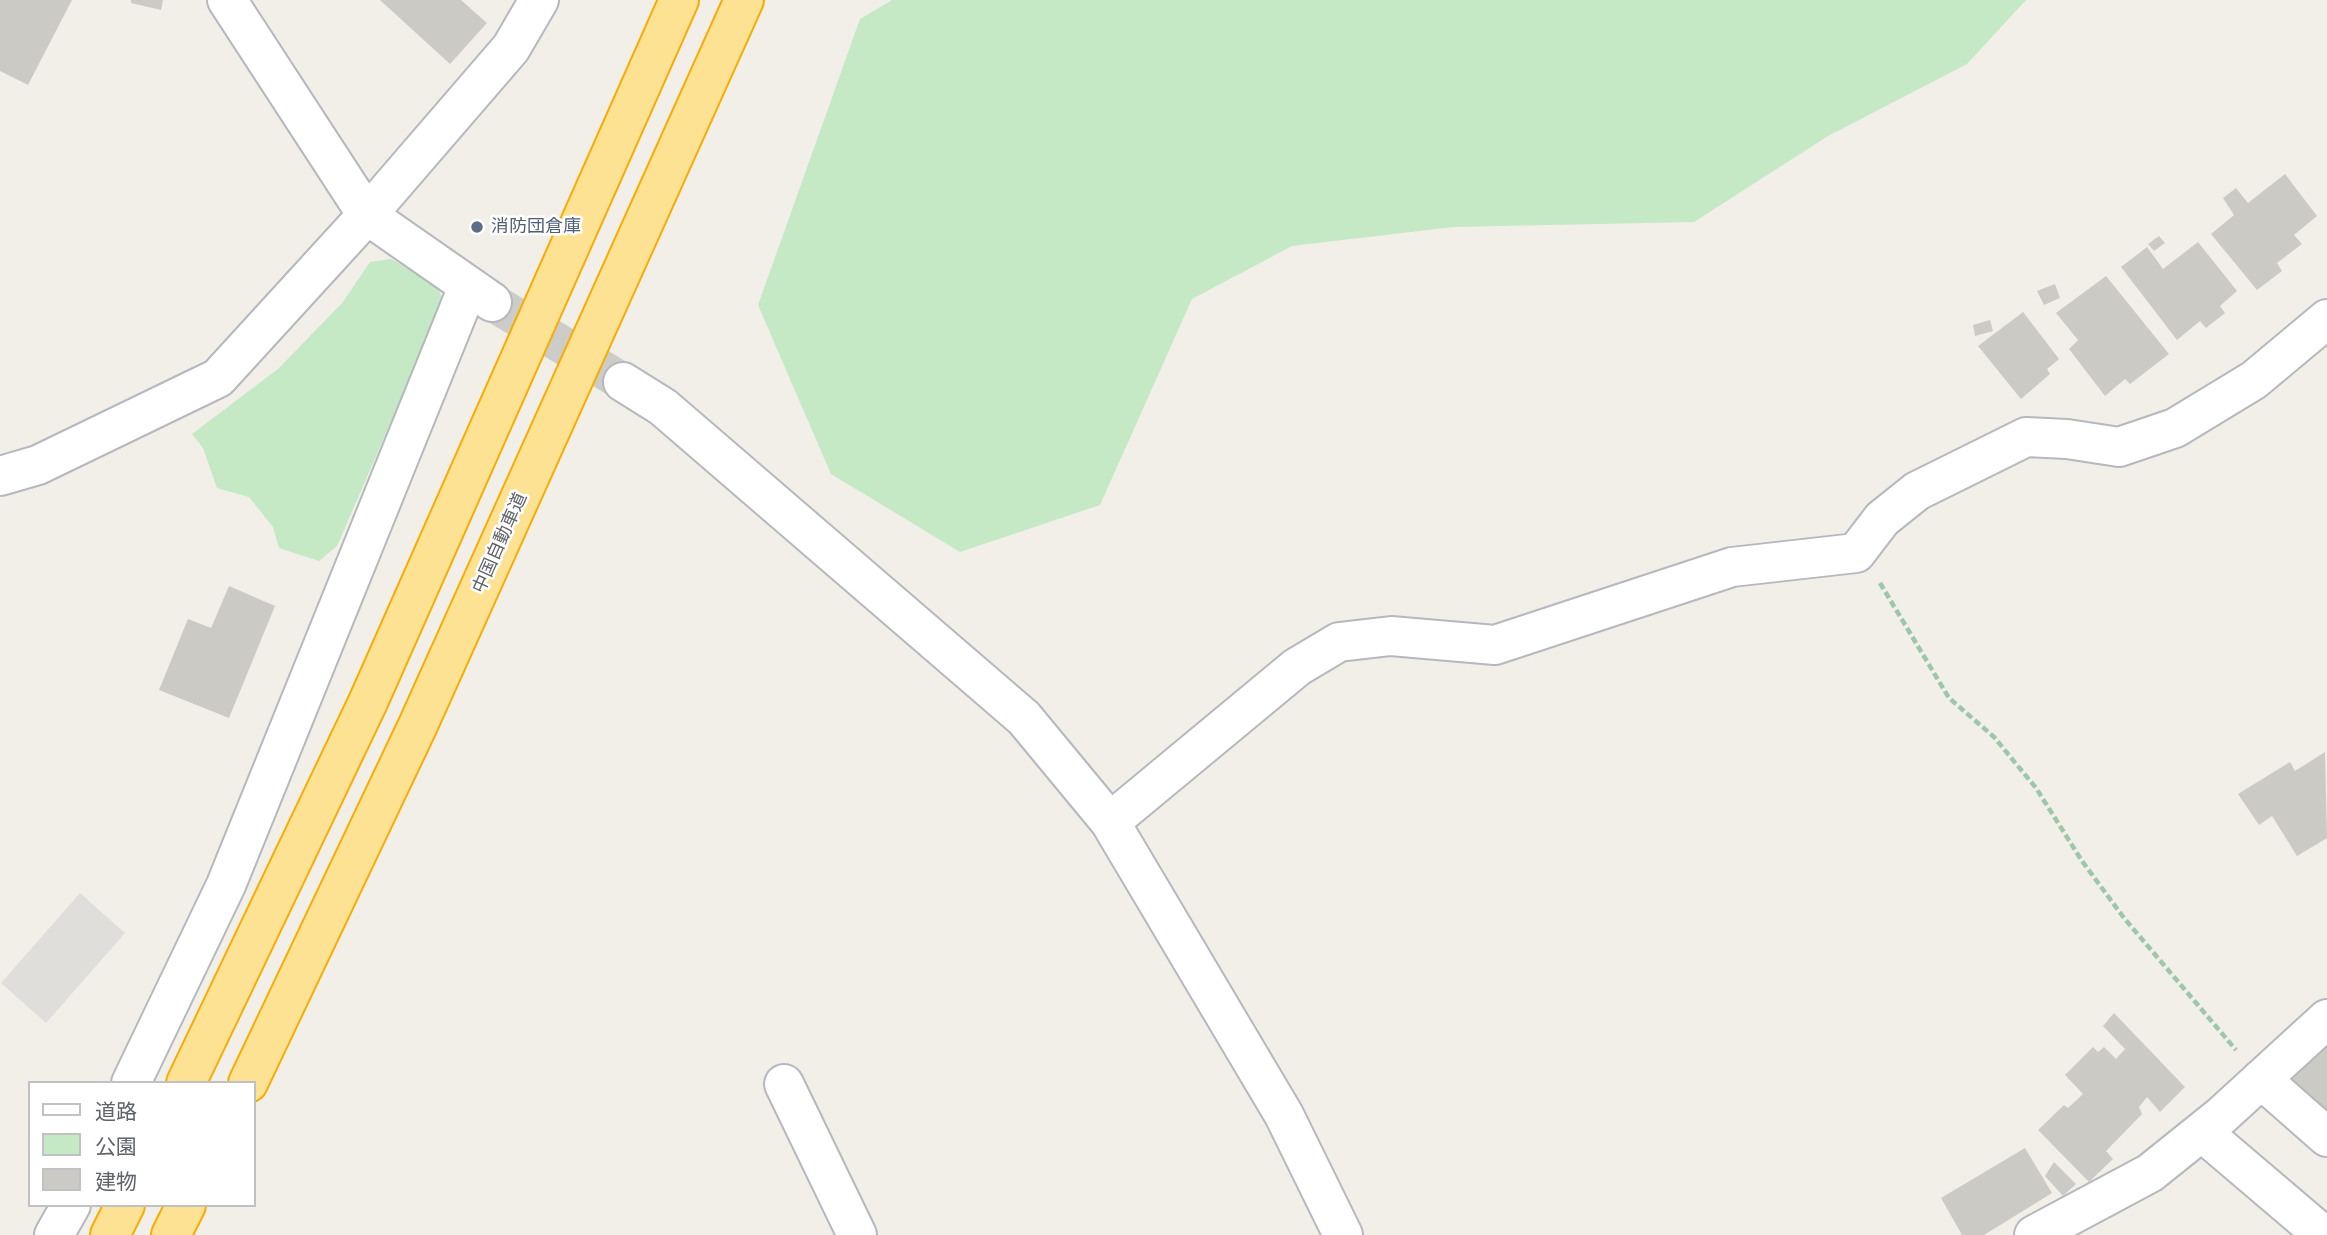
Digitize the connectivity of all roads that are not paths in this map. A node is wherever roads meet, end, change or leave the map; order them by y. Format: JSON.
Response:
{"nodes":[{"id":1,"x":227,"y":0,"type":"edge"},
{"id":2,"x":539,"y":0,"type":"edge"},
{"id":3,"x":679,"y":0,"type":"edge"},
{"id":4,"x":744,"y":0,"type":"edge"},
{"id":5,"x":367,"y":215,"type":"junction"},
{"id":6,"x":2327,"y":319,"type":"edge"},
{"id":7,"x":623,"y":382,"type":"tunnel mouth"},
{"id":8,"x":0,"y":476,"type":"edge"},
{"id":9,"x":1110,"y":822,"type":"junction"},
{"id":10,"x":2327,"y":1019,"type":"edge"},
{"id":11,"x":2261,"y":1079,"type":"junction"},
{"id":12,"x":132,"y":1081,"type":"edge"},
{"id":13,"x":187,"y":1081,"type":"edge"},
{"id":14,"x":249,"y":1081,"type":"edge"},
{"id":15,"x":784,"y":1084,"type":"dead end"},
{"id":16,"x":2202,"y":1132,"type":"junction"},
{"id":17,"x":2327,"y":1137,"type":"edge"},
{"id":18,"x":70,"y":1207,"type":"edge"},
{"id":19,"x":124,"y":1207,"type":"edge"},
{"id":20,"x":185,"y":1207,"type":"edge"},
{"id":21,"x":54,"y":1235,"type":"edge"},
{"id":22,"x":110,"y":1235,"type":"edge"},
{"id":23,"x":171,"y":1235,"type":"edge"},
{"id":24,"x":857,"y":1235,"type":"edge"},
{"id":25,"x":1343,"y":1235,"type":"edge"},
{"id":26,"x":2034,"y":1235,"type":"edge"},
{"id":27,"x":2323,"y":1235,"type":"edge"}],
"edges":[{"from":1,"to":5,"type":"street"},
{"from":2,"to":5,"type":"street"},
{"from":3,"to":13,"type":"highway"},
{"from":4,"to":14,"type":"highway","name":"中国自動車道"},
{"from":5,"to":8,"type":"street"},
{"from":5,"to":12,"type":"street"},
{"from":6,"to":9,"type":"street"},
{"from":7,"to":9,"type":"street"},
{"from":9,"to":25,"type":"street"},
{"from":10,"to":11,"type":"street"},
{"from":11,"to":16,"type":"street"},
{"from":11,"to":17,"type":"street"},
{"from":15,"to":24,"type":"street"},
{"from":16,"to":26,"type":"street"},
{"from":16,"to":27,"type":"street"},
{"from":18,"to":21,"type":"street"},
{"from":19,"to":22,"type":"highway"},
{"from":20,"to":23,"type":"highway"}]}
